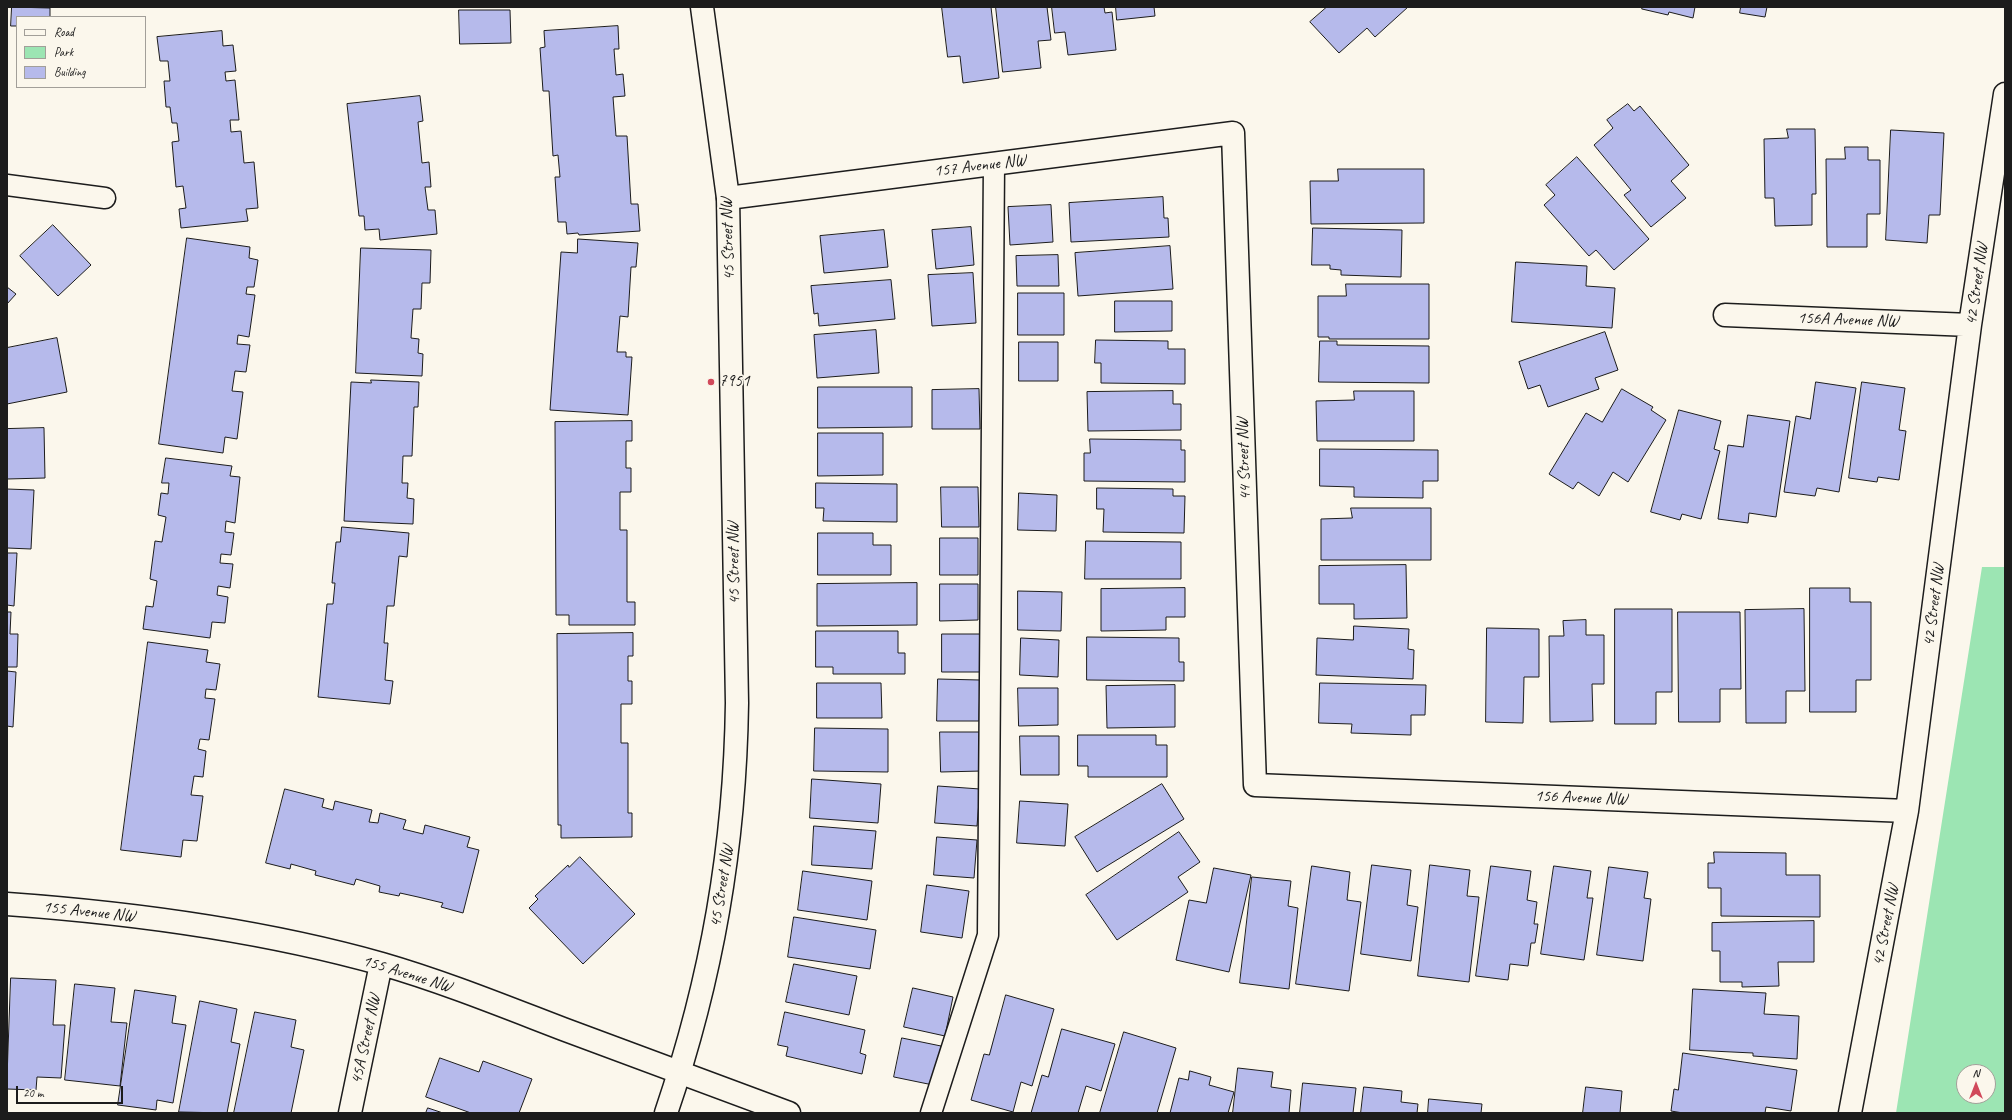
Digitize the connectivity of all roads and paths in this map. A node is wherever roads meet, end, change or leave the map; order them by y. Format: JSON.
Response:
{"nodes":[{"id":1,"x":702,"y":7,"type":"edge"},
{"id":2,"x":2005,"y":94,"type":"edge"},
{"id":3,"x":1233,"y":133,"type":"joint"},
{"id":4,"x":994,"y":164,"type":"junction"},
{"id":5,"x":7,"y":186,"type":"edge"},
{"id":6,"x":105,"y":198,"type":"dead end"},
{"id":7,"x":728,"y":198,"type":"junction"},
{"id":8,"x":1725,"y":315,"type":"dead end"},
{"id":9,"x":1970,"y":325,"type":"junction"},
{"id":10,"x":1255,"y":785,"type":"joint"},
{"id":11,"x":1907,"y":811,"type":"junction"},
{"id":12,"x":7,"y":904,"type":"edge"},
{"id":13,"x":382,"y":964,"type":"junction"},
{"id":14,"x":680,"y":1073,"type":"junction"},
{"id":15,"x":350,"y":1113,"type":"edge"},
{"id":16,"x":666,"y":1113,"type":"edge"},
{"id":17,"x":789,"y":1113,"type":"edge"},
{"id":18,"x":931,"y":1113,"type":"edge"},
{"id":19,"x":1850,"y":1113,"type":"edge"}],
"edges":[{"from":1,"to":7,"type":"street","name":"45 Street NW"},
{"from":2,"to":9,"type":"street","name":"42 Street NW"},
{"from":3,"to":4,"type":"street","name":"157 Avenue NW"},
{"from":3,"to":10,"type":"street","name":"44 Street NW"},
{"from":4,"to":7,"type":"street","name":"157 Avenue NW"},
{"from":4,"to":18,"type":"lane"},
{"from":5,"to":6,"type":"lane"},
{"from":7,"to":14,"type":"street","name":"45 Street NW"},
{"from":8,"to":9,"type":"street","name":"156A Avenue NW"},
{"from":9,"to":11,"type":"street","name":"42 Street NW"},
{"from":10,"to":11,"type":"street","name":"156 Avenue NW"},
{"from":11,"to":19,"type":"street","name":"42 Street NW"},
{"from":12,"to":13,"type":"street","name":"155 Avenue NW"},
{"from":13,"to":14,"type":"street","name":"155 Avenue NW"},
{"from":13,"to":15,"type":"street","name":"45A Street NW"},
{"from":14,"to":16,"type":"street","name":"45 Street NW"},
{"from":14,"to":17,"type":"street","name":"155 Avenue NW"}]}
